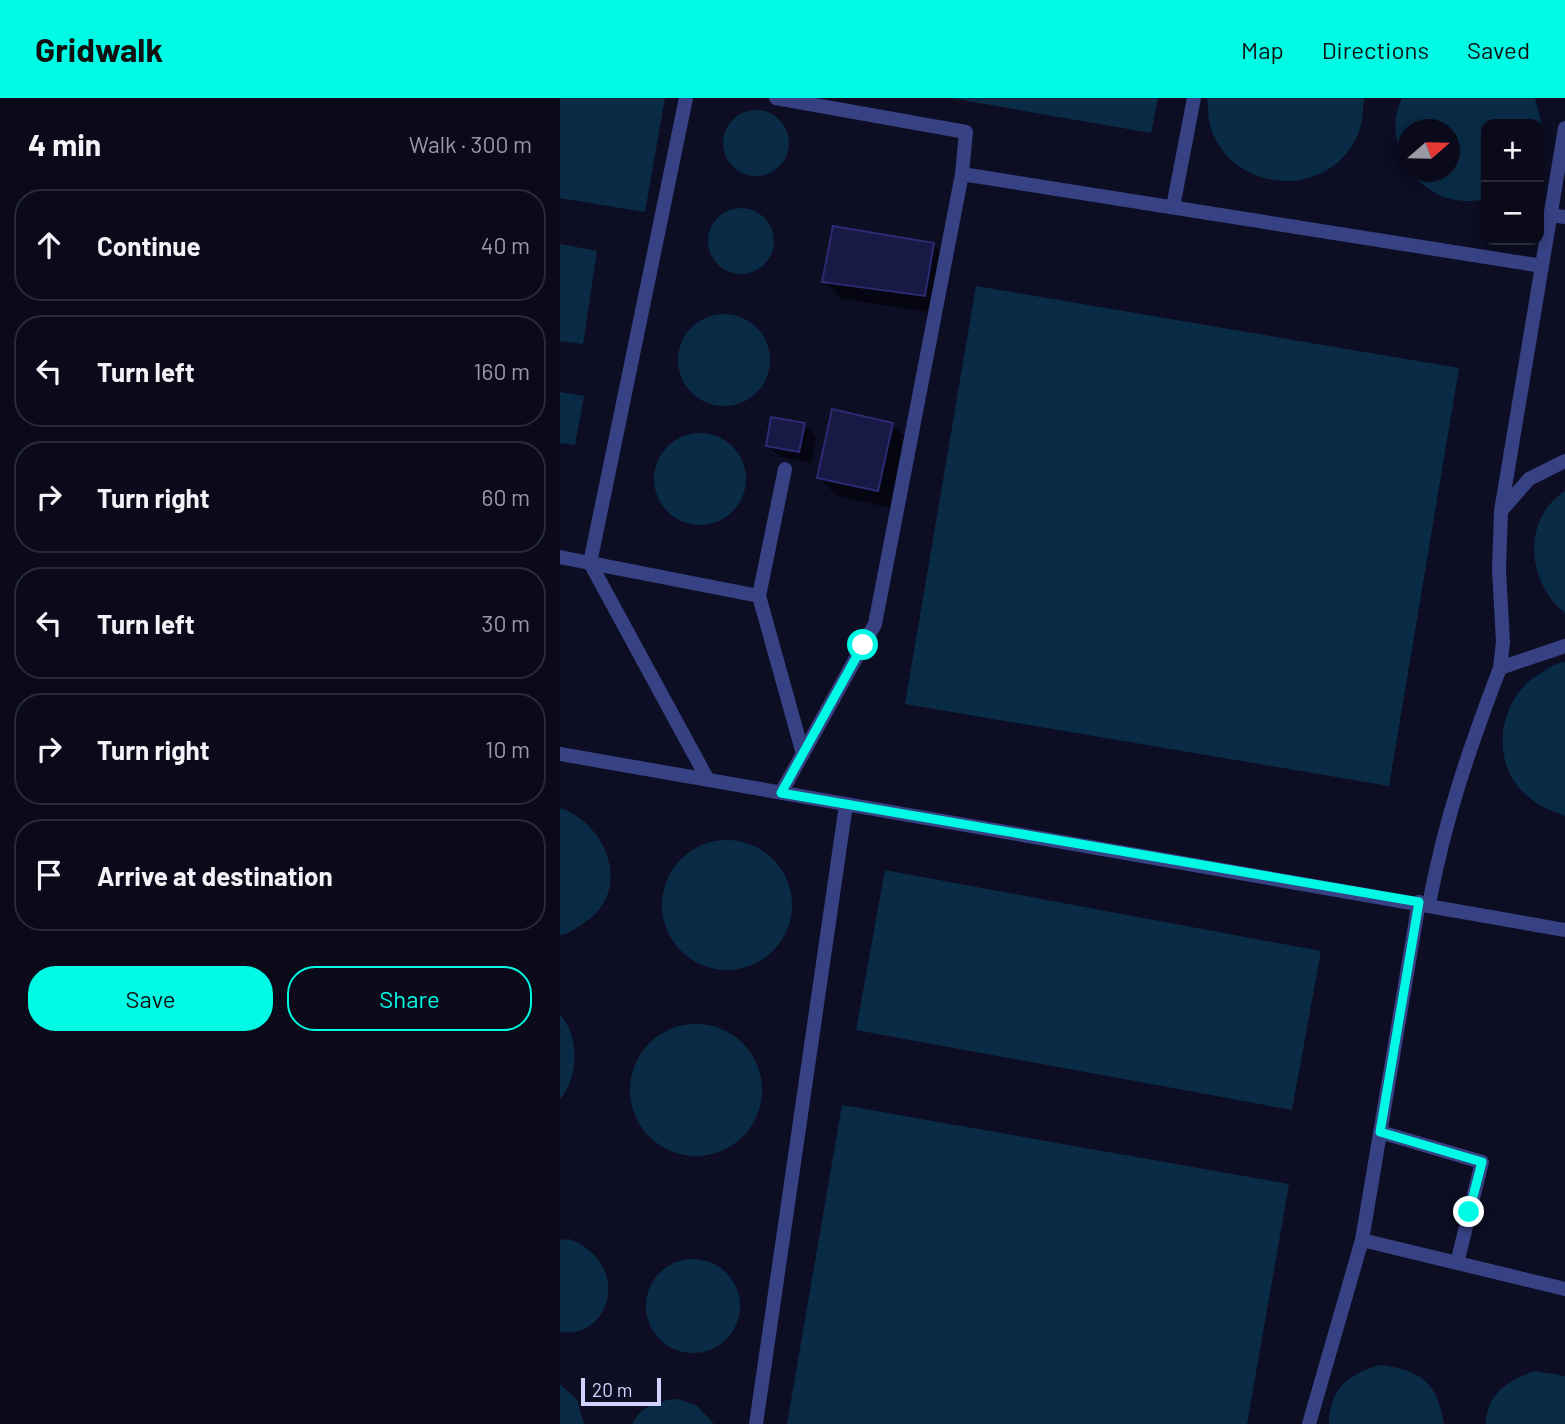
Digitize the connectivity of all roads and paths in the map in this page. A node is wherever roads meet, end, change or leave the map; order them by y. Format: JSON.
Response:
{"nodes":[{"id":1,"x":686,"y":98,"type":"edge"},
{"id":2,"x":776,"y":98,"type":"edge"},
{"id":3,"x":1194,"y":98,"type":"edge"},
{"id":4,"x":1565,"y":128,"type":"edge"},
{"id":5,"x":962,"y":174,"type":"junction"},
{"id":6,"x":1172,"y":208,"type":"junction"},
{"id":7,"x":1558,"y":216,"type":"edge"},
{"id":8,"x":1542,"y":266,"type":"junction"},
{"id":9,"x":1565,"y":461,"type":"edge"},
{"id":10,"x":785,"y":469,"type":"dead end"},
{"id":11,"x":1501,"y":511,"type":"junction"},
{"id":12,"x":560,"y":556,"type":"edge"},
{"id":13,"x":590,"y":563,"type":"junction"},
{"id":14,"x":759,"y":596,"type":"junction"},
{"id":15,"x":1565,"y":646,"type":"edge"},
{"id":16,"x":1500,"y":668,"type":"junction"},
{"id":17,"x":560,"y":754,"type":"edge"},
{"id":18,"x":803,"y":754,"type":"junction"},
{"id":19,"x":708,"y":780,"type":"junction"},
{"id":20,"x":781,"y":793,"type":"junction"},
{"id":21,"x":846,"y":805,"type":"junction"},
{"id":22,"x":1424,"y":903,"type":"junction"},
{"id":23,"x":1565,"y":930,"type":"edge"},
{"id":24,"x":1380,"y":1132,"type":"junction"},
{"id":25,"x":1362,"y":1240,"type":"junction"},
{"id":26,"x":1457,"y":1263,"type":"junction"},
{"id":27,"x":1565,"y":1289,"type":"edge"},
{"id":28,"x":756,"y":1424,"type":"edge"},
{"id":29,"x":1309,"y":1424,"type":"edge"}],
"edges":[{"from":1,"to":13,"type":"lane"},
{"from":2,"to":5,"type":"lane"},
{"from":3,"to":6,"type":"lane"},
{"from":4,"to":7,"type":"lane"},
{"from":5,"to":6,"type":"lane"},
{"from":5,"to":18,"type":"lane"},
{"from":6,"to":8,"type":"lane"},
{"from":7,"to":8,"type":"lane"},
{"from":8,"to":11,"type":"lane"},
{"from":9,"to":11,"type":"lane"},
{"from":10,"to":14,"type":"lane"},
{"from":11,"to":16,"type":"lane"},
{"from":12,"to":13,"type":"lane"},
{"from":13,"to":14,"type":"lane"},
{"from":13,"to":19,"type":"lane"},
{"from":14,"to":18,"type":"lane"},
{"from":15,"to":16,"type":"lane"},
{"from":16,"to":22,"type":"lane"},
{"from":17,"to":19,"type":"lane"},
{"from":18,"to":20,"type":"lane"},
{"from":19,"to":20,"type":"lane"},
{"from":20,"to":21,"type":"lane"},
{"from":21,"to":22,"type":"lane"},
{"from":21,"to":28,"type":"lane"},
{"from":22,"to":23,"type":"lane"},
{"from":22,"to":24,"type":"lane"},
{"from":24,"to":25,"type":"lane"},
{"from":24,"to":26,"type":"lane"},
{"from":25,"to":26,"type":"lane"},
{"from":25,"to":29,"type":"lane"},
{"from":26,"to":27,"type":"lane"}]}
